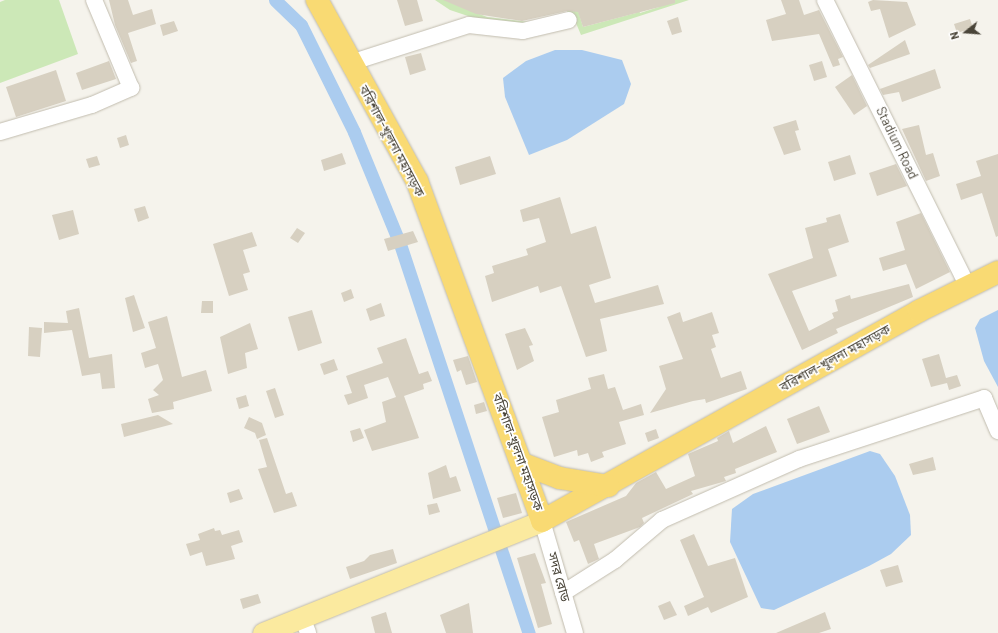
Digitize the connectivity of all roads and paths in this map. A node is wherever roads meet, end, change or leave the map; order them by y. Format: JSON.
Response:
{"nodes":[{"id":1,"x":94,"y":0,"type":"edge"},
{"id":2,"x":317,"y":0,"type":"edge"},
{"id":3,"x":825,"y":0,"type":"edge"},
{"id":4,"x":569,"y":20,"type":"dead end"},
{"id":5,"x":350,"y":63,"type":"junction"},
{"id":6,"x":0,"y":132,"type":"edge"},
{"id":7,"x":998,"y":272,"type":"edge"},
{"id":8,"x":968,"y":287,"type":"junction"},
{"id":9,"x":998,"y":431,"type":"edge"},
{"id":10,"x":522,"y":464,"type":"junction"},
{"id":11,"x":608,"y":486,"type":"junction"},
{"id":12,"x":542,"y":521,"type":"junction"},
{"id":13,"x":563,"y":593,"type":"junction"},
{"id":14,"x":305,"y":625,"type":"edge"},
{"id":15,"x":263,"y":633,"type":"edge"},
{"id":16,"x":575,"y":633,"type":"edge"}],
"edges":[{"from":1,"to":6,"type":"street"},
{"from":2,"to":5,"type":"highway","name":"বরিশাল-খুলনা মহাসড়ক"},
{"from":3,"to":8,"type":"street","name":"Stadium Road"},
{"from":4,"to":5,"type":"street"},
{"from":5,"to":10,"type":"highway","name":"বরিশাল-খুলনা মহাসড়ক"},
{"from":7,"to":8,"type":"highway","name":"বরিশাল-খুলনা মহাসড়ক"},
{"from":8,"to":11,"type":"highway","name":"বরিশাল-খুলনা মহাসড়ক"},
{"from":9,"to":13,"type":"street"},
{"from":10,"to":11,"type":"highway"},
{"from":10,"to":12,"type":"highway","name":"বরিশাল-খুলনা মহাসড়ক"},
{"from":11,"to":12,"type":"highway","name":"বরিশাল-খুলনা মহাসড়ক"},
{"from":12,"to":13,"type":"street","name":"সদর রোড"},
{"from":12,"to":14,"type":"main road"},
{"from":13,"to":16,"type":"street","name":"সদর রোড"},
{"from":14,"to":15,"type":"main road"}]}
